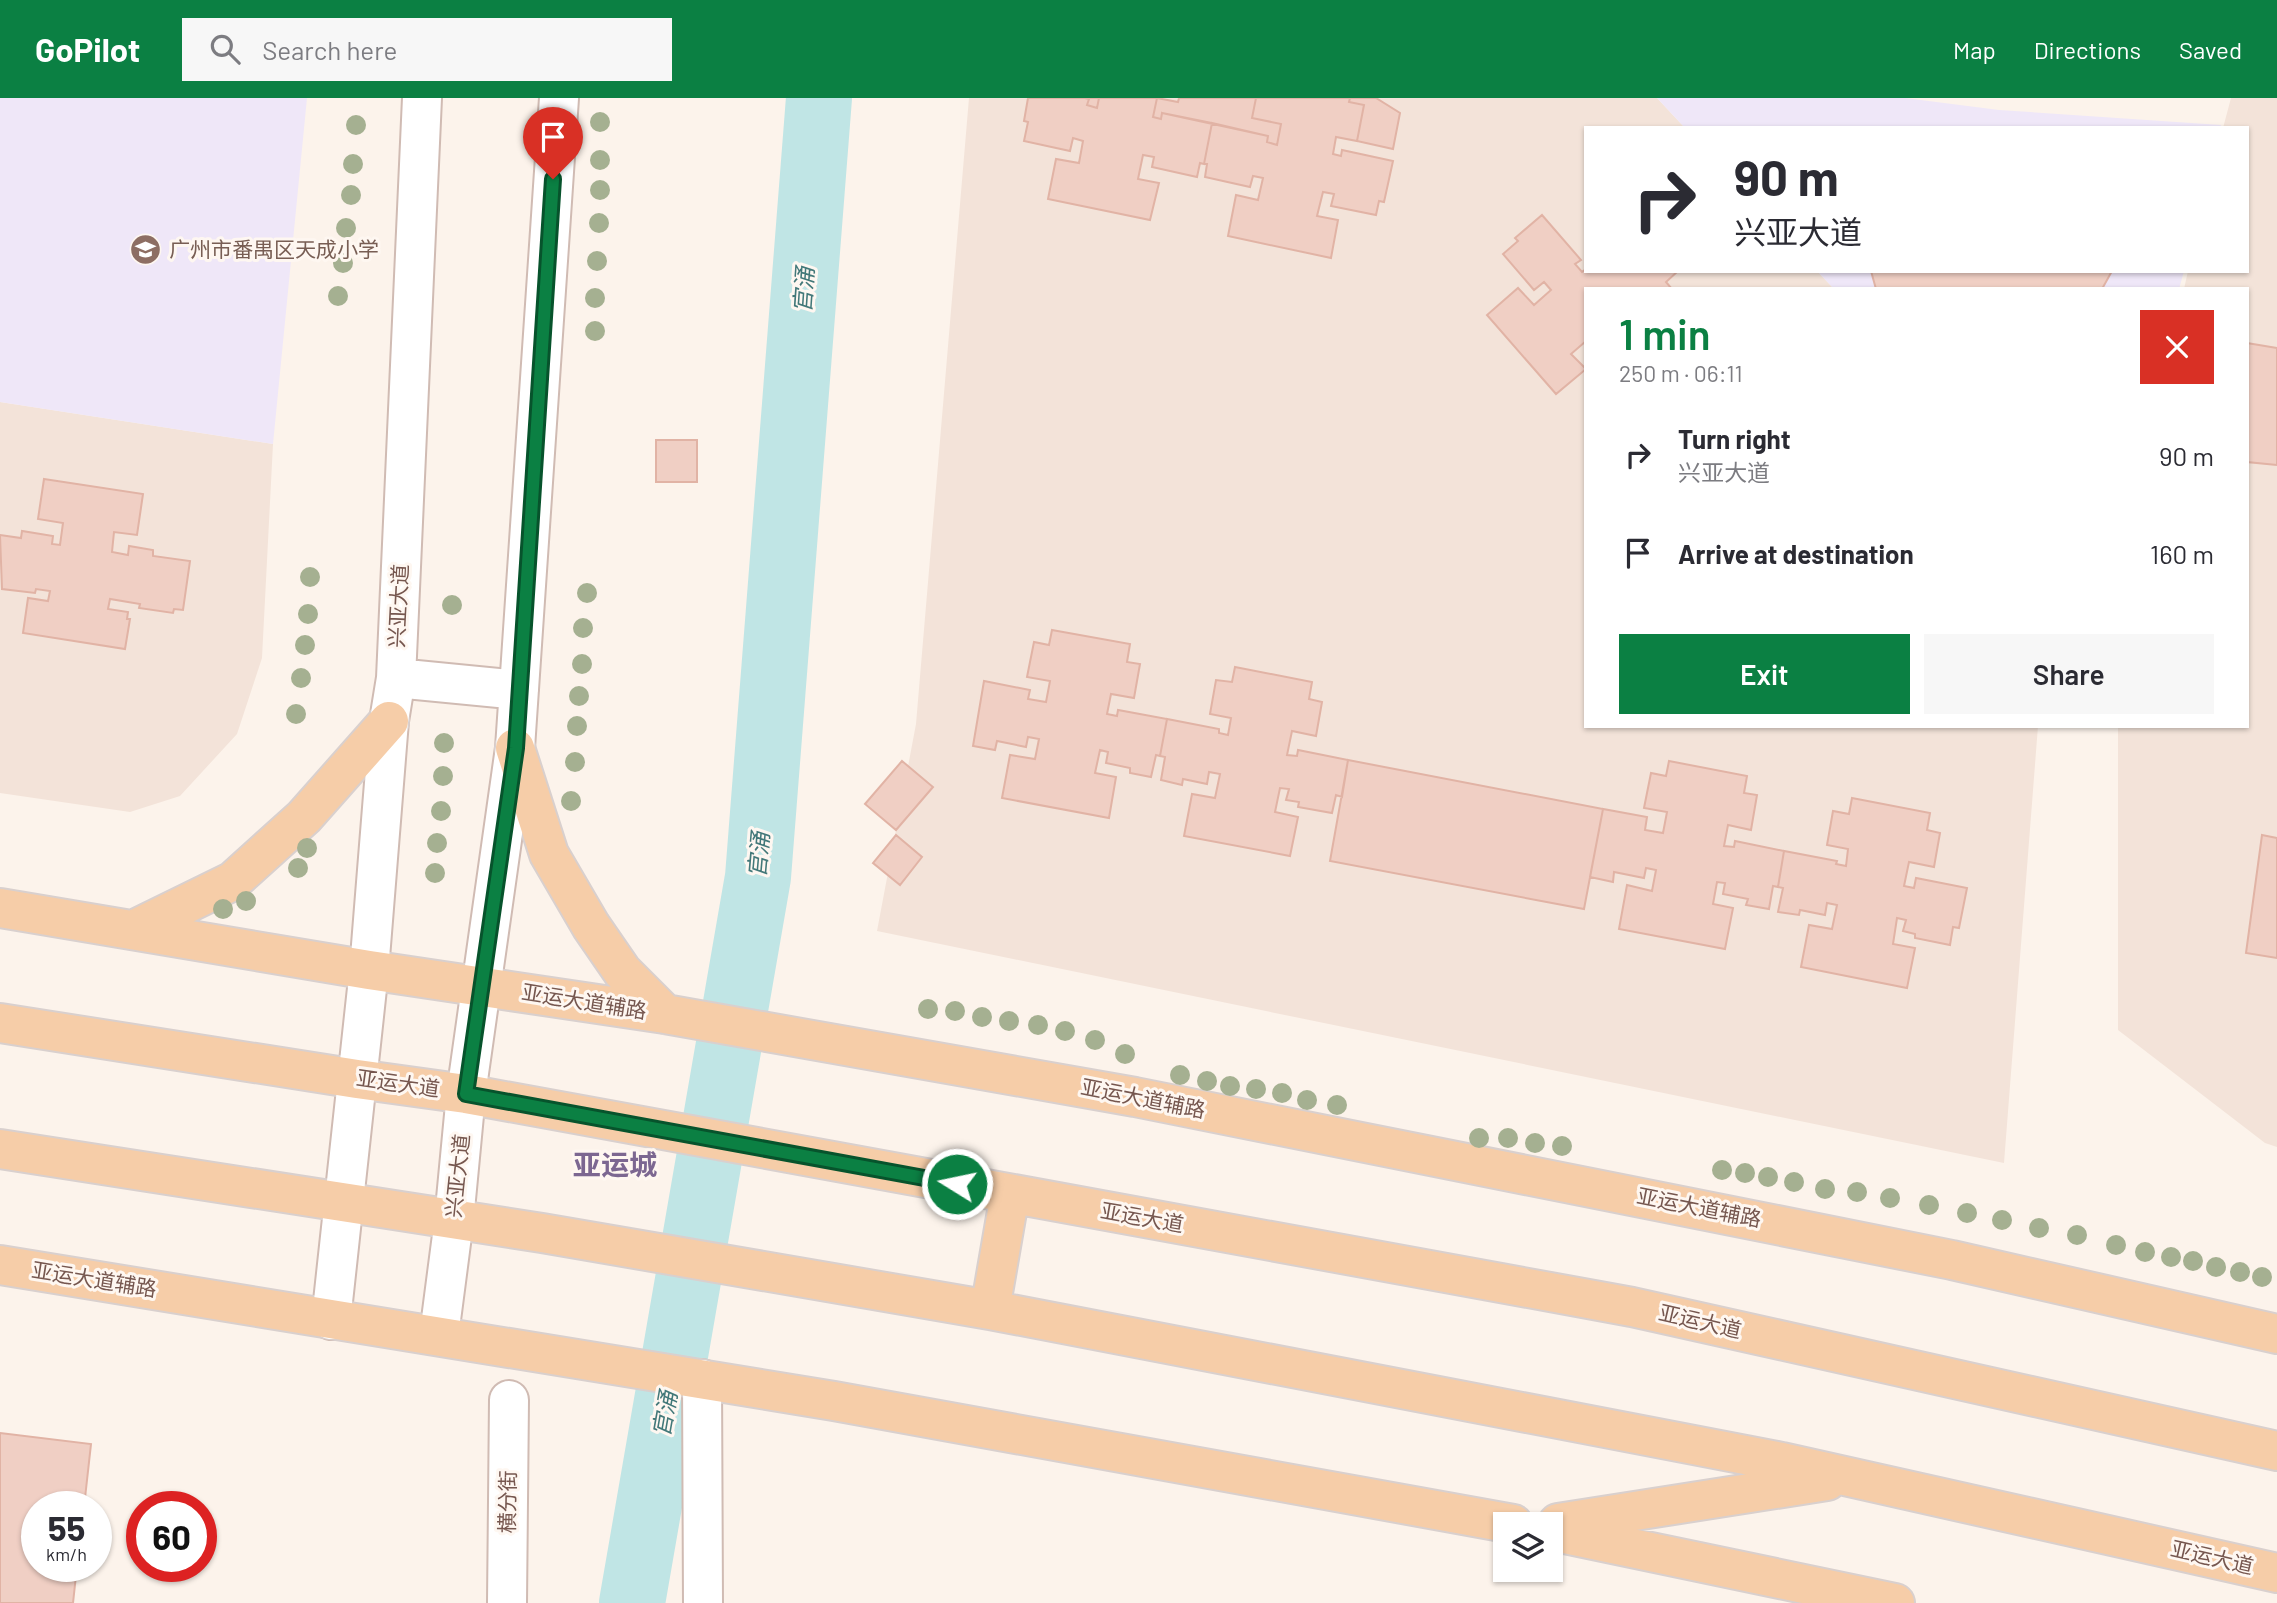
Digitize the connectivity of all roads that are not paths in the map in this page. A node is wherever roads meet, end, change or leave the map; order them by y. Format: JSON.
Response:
{"nodes":[{"id":1,"x":422,"y":98,"type":"edge"},
{"id":2,"x":559,"y":98,"type":"edge"},
{"id":3,"x":396,"y":678,"type":"junction"},
{"id":4,"x":519,"y":690,"type":"junction"},
{"id":5,"x":389,"y":721,"type":"junction"},
{"id":6,"x":516,"y":748,"type":"junction"},
{"id":7,"x":0,"y":908,"type":"edge"},
{"id":8,"x":133,"y":930,"type":"junction"},
{"id":9,"x":369,"y":970,"type":"junction"},
{"id":10,"x":482,"y":986,"type":"junction"},
{"id":11,"x":665,"y":1014,"type":"junction"},
{"id":12,"x":0,"y":1024,"type":"edge"},
{"id":13,"x":357,"y":1079,"type":"junction"},
{"id":14,"x":466,"y":1094,"type":"junction"},
{"id":15,"x":0,"y":1149,"type":"edge"},
{"id":16,"x":1010,"y":1194,"type":"junction"},
{"id":17,"x":342,"y":1201,"type":"junction"},
{"id":18,"x":454,"y":1220,"type":"junction"},
{"id":19,"x":0,"y":1265,"type":"edge"},
{"id":20,"x":990,"y":1310,"type":"junction"},
{"id":21,"x":331,"y":1320,"type":"junction"},
{"id":22,"x":2277,"y":1334,"type":"edge"},
{"id":23,"x":439,"y":1335,"type":"junction"},
{"id":24,"x":702,"y":1379,"type":"junction"},
{"id":25,"x":509,"y":1400,"type":"dead end"},
{"id":26,"x":2277,"y":1451,"type":"edge"},
{"id":27,"x":1850,"y":1477,"type":"junction"},
{"id":28,"x":1493,"y":1520,"type":"edge"},
{"id":29,"x":1563,"y":1522,"type":"edge"},
{"id":30,"x":1563,"y":1534,"type":"edge"},
{"id":31,"x":2277,"y":1573,"type":"edge"},
{"id":32,"x":507,"y":1603,"type":"edge"},
{"id":33,"x":703,"y":1603,"type":"edge"},
{"id":34,"x":1895,"y":1603,"type":"edge"}],
"edges":[{"from":1,"to":3,"type":"street","name":"兴亚大道"},
{"from":2,"to":4,"type":"street","name":"兴亚大道"},
{"from":3,"to":4,"type":"street"},
{"from":3,"to":5,"type":"street","name":"兴亚大道"},
{"from":4,"to":6,"type":"street","name":"兴亚大道"},
{"from":5,"to":8,"type":"main road"},
{"from":5,"to":9,"type":"street","name":"兴亚大道"},
{"from":6,"to":10,"type":"street","name":"兴亚大道"},
{"from":6,"to":11,"type":"main road"},
{"from":7,"to":8,"type":"main road","name":"亚运大道辅路"},
{"from":8,"to":9,"type":"main road","name":"亚运大道辅路"},
{"from":9,"to":10,"type":"main road","name":"亚运大道辅路"},
{"from":9,"to":13,"type":"street","name":"兴亚大道"},
{"from":10,"to":11,"type":"main road","name":"亚运大道辅路"},
{"from":10,"to":14,"type":"street","name":"兴亚大道"},
{"from":11,"to":22,"type":"main road","name":"亚运大道辅路"},
{"from":12,"to":13,"type":"main road","name":"亚运大道"},
{"from":13,"to":14,"type":"main road","name":"亚运大道"},
{"from":13,"to":17,"type":"street","name":"兴亚大道"},
{"from":14,"to":16,"type":"main road","name":"亚运大道"},
{"from":14,"to":18,"type":"street","name":"兴亚大道"},
{"from":15,"to":17,"type":"main road","name":"亚运大道"},
{"from":16,"to":20,"type":"main road"},
{"from":16,"to":26,"type":"main road","name":"亚运大道"},
{"from":17,"to":18,"type":"main road","name":"亚运大道"},
{"from":17,"to":21,"type":"street","name":"兴亚大道"},
{"from":18,"to":20,"type":"main road","name":"亚运大道"},
{"from":18,"to":23,"type":"street","name":"兴亚大道"},
{"from":19,"to":21,"type":"main road","name":"亚运大道辅路"},
{"from":20,"to":27,"type":"main road","name":"亚运大道"},
{"from":21,"to":23,"type":"main road","name":"亚运大道辅路"},
{"from":23,"to":24,"type":"main road","name":"亚运大道辅路"},
{"from":24,"to":28,"type":"main road","name":"亚运大道辅路"},
{"from":24,"to":33,"type":"street"},
{"from":25,"to":32,"type":"street","name":"横分街"},
{"from":27,"to":29,"type":"main road"},
{"from":27,"to":31,"type":"main road","name":"亚运大道"},
{"from":30,"to":34,"type":"main road"}]}
